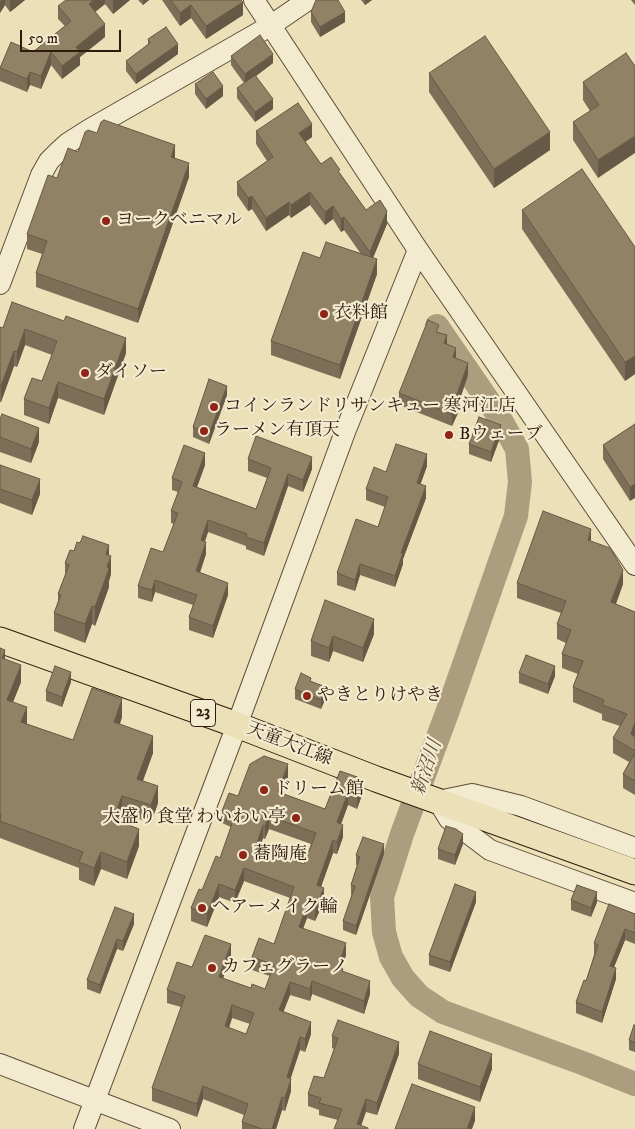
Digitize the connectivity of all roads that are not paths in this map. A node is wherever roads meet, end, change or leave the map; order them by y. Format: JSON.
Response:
{"nodes":[{"id":1,"x":254,"y":0,"type":"edge"},
{"id":2,"x":308,"y":0,"type":"edge"},
{"id":3,"x":270,"y":26,"type":"junction"},
{"id":4,"x":418,"y":250,"type":"junction"},
{"id":5,"x":0,"y":284,"type":"edge"},
{"id":6,"x":635,"y":565,"type":"edge"},
{"id":7,"x":0,"y":640,"type":"edge"},
{"id":8,"x":237,"y":725,"type":"junction"},
{"id":9,"x":424,"y":796,"type":"junction"},
{"id":10,"x":635,"y":848,"type":"edge"},
{"id":11,"x":635,"y":872,"type":"edge"},
{"id":12,"x":635,"y":903,"type":"edge"},
{"id":13,"x":0,"y":1064,"type":"edge"},
{"id":14,"x":94,"y":1101,"type":"junction"},
{"id":15,"x":84,"y":1129,"type":"edge"},
{"id":16,"x":170,"y":1129,"type":"edge"}],
"edges":[{"from":1,"to":3,"type":"street"},
{"from":2,"to":3,"type":"street"},
{"from":3,"to":4,"type":"street"},
{"from":3,"to":5,"type":"street"},
{"from":4,"to":6,"type":"street"},
{"from":4,"to":8,"type":"street"},
{"from":7,"to":8,"type":"main road","name":"天童大江線","number":"23"},
{"from":8,"to":9,"type":"main road","name":"天童大江線","number":"23"},
{"from":8,"to":14,"type":"street"},
{"from":9,"to":10,"type":"street"},
{"from":9,"to":11,"type":"main road","name":"天童大江線","number":"23"},
{"from":9,"to":12,"type":"street"},
{"from":13,"to":14,"type":"street"},
{"from":14,"to":15,"type":"street"},
{"from":14,"to":16,"type":"street"}]}
